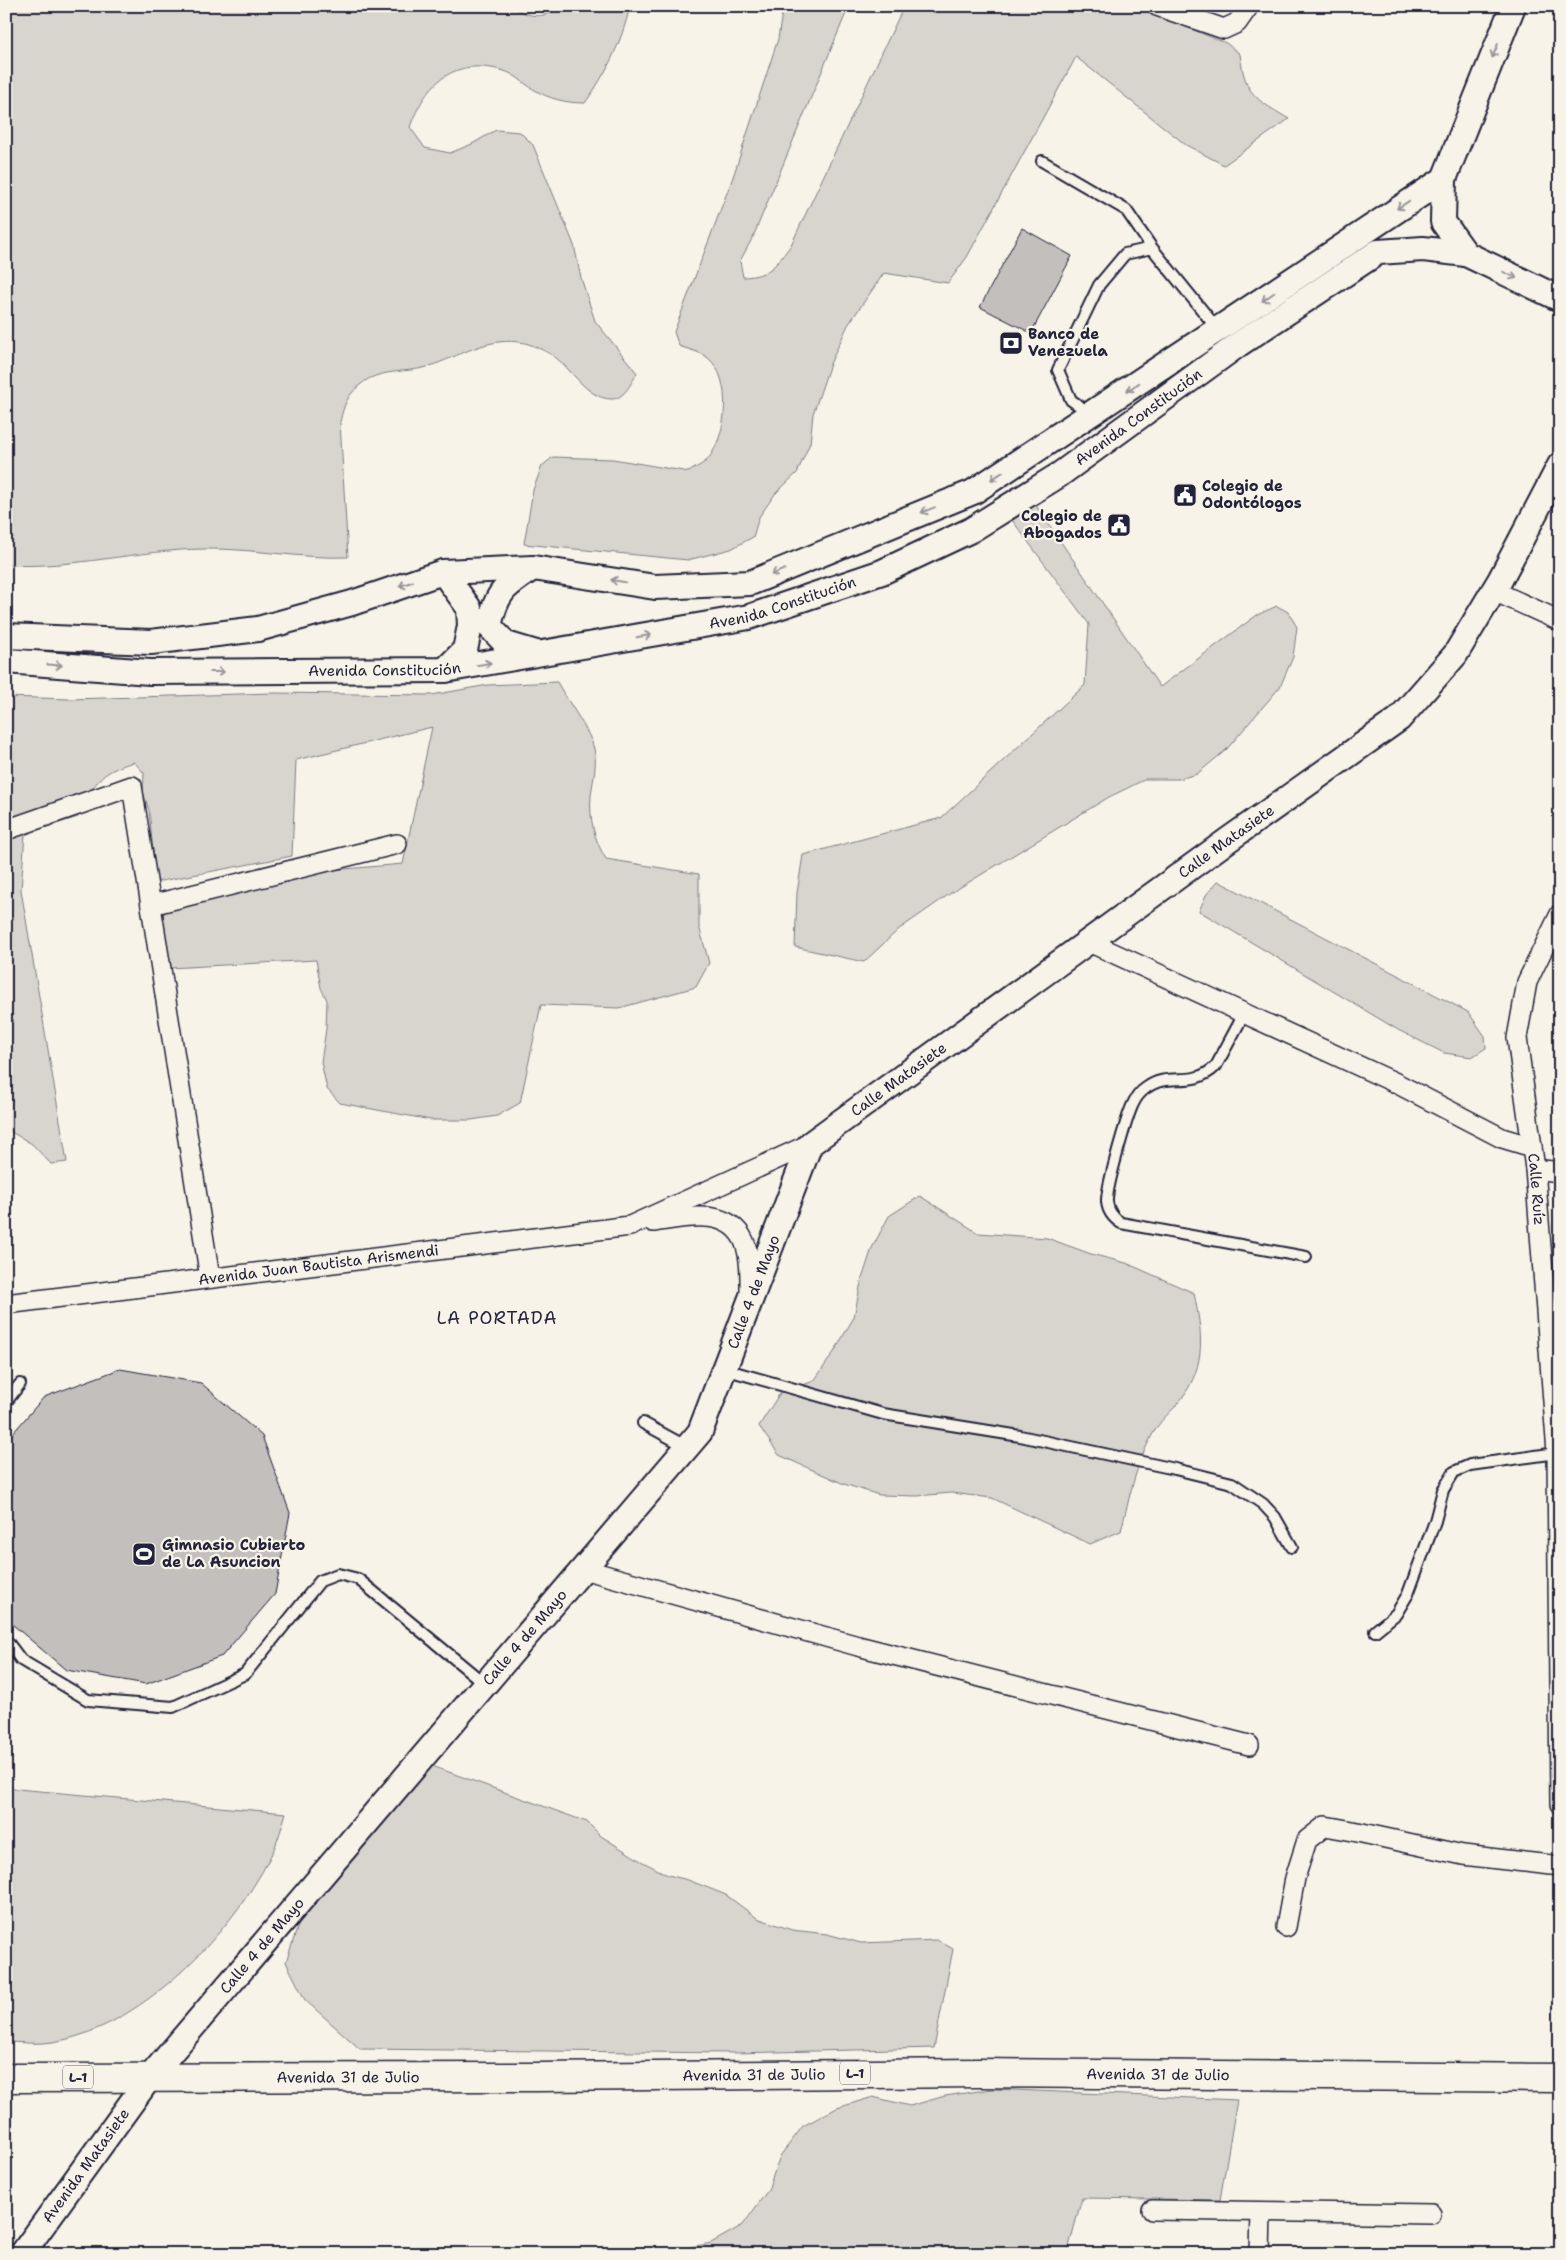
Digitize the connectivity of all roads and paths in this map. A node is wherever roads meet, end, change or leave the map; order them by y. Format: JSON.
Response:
{"nodes":[{"id":1,"x":1157,"y":6,"type":"edge"},
{"id":2,"x":1249,"y":6,"type":"edge"},
{"id":3,"x":1513,"y":6,"type":"edge"},
{"id":4,"x":1042,"y":161,"type":"dead end"},
{"id":5,"x":1444,"y":179,"type":"junction"},
{"id":6,"x":1374,"y":224,"type":"junction"},
{"id":7,"x":1152,"y":248,"type":"junction"},
{"id":8,"x":1378,"y":252,"type":"junction"},
{"id":9,"x":1466,"y":254,"type":"junction"},
{"id":10,"x":1560,"y":299,"type":"edge"},
{"id":11,"x":1219,"y":331,"type":"junction"},
{"id":12,"x":1091,"y":414,"type":"junction"},
{"id":13,"x":1560,"y":465,"type":"edge"},
{"id":14,"x":533,"y":568,"type":"junction"},
{"id":15,"x":443,"y":572,"type":"junction"},
{"id":16,"x":1494,"y":591,"type":"junction"},
{"id":17,"x":1560,"y":621,"type":"edge"},
{"id":18,"x":6,"y":636,"type":"edge"},
{"id":19,"x":543,"y":655,"type":"junction"},
{"id":20,"x":6,"y":661,"type":"edge"},
{"id":21,"x":445,"y":670,"type":"junction"},
{"id":22,"x":6,"y":830,"type":"edge"},
{"id":23,"x":398,"y":844,"type":"dead end"},
{"id":24,"x":151,"y":905,"type":"junction"},
{"id":25,"x":1560,"y":914,"type":"edge"},
{"id":26,"x":1089,"y":942,"type":"junction"},
{"id":27,"x":1244,"y":1014,"type":"junction"},
{"id":28,"x":810,"y":1144,"type":"junction"},
{"id":29,"x":1532,"y":1147,"type":"junction"},
{"id":30,"x":1535,"y":1170,"type":"junction"},
{"id":31,"x":1560,"y":1172,"type":"edge"},
{"id":32,"x":630,"y":1226,"type":"junction"},
{"id":33,"x":1306,"y":1257,"type":"dead end"},
{"id":34,"x":210,"y":1278,"type":"junction"},
{"id":35,"x":750,"y":1300,"type":"junction"},
{"id":36,"x":6,"y":1304,"type":"edge"},
{"id":37,"x":724,"y":1369,"type":"junction"},
{"id":38,"x":20,"y":1384,"type":"dead end"},
{"id":39,"x":6,"y":1402,"type":"edge"},
{"id":40,"x":643,"y":1423,"type":"dead end"},
{"id":41,"x":687,"y":1446,"type":"junction"},
{"id":42,"x":1557,"y":1454,"type":"junction"},
{"id":43,"x":1292,"y":1547,"type":"dead end"},
{"id":44,"x":583,"y":1569,"type":"junction"},
{"id":45,"x":1375,"y":1631,"type":"dead end"},
{"id":46,"x":6,"y":1640,"type":"edge"},
{"id":47,"x":486,"y":1684,"type":"junction"},
{"id":48,"x":1248,"y":1745,"type":"dead end"},
{"id":49,"x":1560,"y":1805,"type":"edge"},
{"id":50,"x":1560,"y":1866,"type":"edge"},
{"id":51,"x":1286,"y":1927,"type":"dead end"},
{"id":52,"x":150,"y":2077,"type":"junction"},
{"id":53,"x":6,"y":2078,"type":"edge"},
{"id":54,"x":1560,"y":2078,"type":"edge"},
{"id":55,"x":1152,"y":2210,"type":"dead end"},
{"id":56,"x":1261,"y":2212,"type":"junction"},
{"id":57,"x":1431,"y":2214,"type":"dead end"},
{"id":58,"x":22,"y":2254,"type":"edge"},
{"id":59,"x":1260,"y":2254,"type":"edge"}],
"edges":[{"from":1,"to":2,"type":"street"},
{"from":3,"to":5,"type":"street","one_way":true},
{"from":4,"to":7,"type":"lane"},
{"from":5,"to":6,"type":"street","name":"Avenida Constitución","one_way":true},
{"from":5,"to":9,"type":"street"},
{"from":6,"to":8,"type":"street"},
{"from":6,"to":11,"type":"street","name":"Avenida Constitución","one_way":true},
{"from":7,"to":11,"type":"lane"},
{"from":7,"to":12,"type":"lane"},
{"from":8,"to":9,"type":"street","name":"Avenida Constitución"},
{"from":19,"to":8,"type":"street","name":"Avenida Constitución","one_way":true},
{"from":9,"to":10,"type":"street","one_way":true},
{"from":11,"to":12,"type":"street","name":"Avenida Constitución","one_way":true},
{"from":12,"to":14,"type":"street","name":"Avenida Constitución","one_way":true},
{"from":13,"to":16,"type":"street","name":"Calle Matasiete"},
{"from":14,"to":15,"type":"street","name":"Avenida Constitución"},
{"from":14,"to":19,"type":"street"},
{"from":15,"to":18,"type":"street","name":"Avenida Constitución","one_way":true},
{"from":15,"to":21,"type":"street"},
{"from":16,"to":17,"type":"street"},
{"from":16,"to":26,"type":"street","name":"Calle Matasiete"},
{"from":21,"to":19,"type":"street","name":"Avenida Constitución","one_way":true},
{"from":20,"to":21,"type":"street","name":"Avenida Constitución","one_way":true},
{"from":22,"to":24,"type":"street"},
{"from":23,"to":24,"type":"street"},
{"from":24,"to":34,"type":"street"},
{"from":25,"to":29,"type":"street","name":"Calle Ruíz"},
{"from":26,"to":27,"type":"street"},
{"from":26,"to":28,"type":"street","name":"Calle Matasiete"},
{"from":27,"to":29,"type":"street"},
{"from":27,"to":33,"type":"lane"},
{"from":28,"to":32,"type":"street","name":"Avenida Juan Bautista Arismendi"},
{"from":28,"to":35,"type":"street","name":"Calle 4 de Mayo"},
{"from":29,"to":30,"type":"street","name":"Calle Ruíz"},
{"from":30,"to":31,"type":"street"},
{"from":30,"to":42,"type":"street","name":"Calle Ruíz"},
{"from":32,"to":34,"type":"street","name":"Avenida Juan Bautista Arismendi"},
{"from":32,"to":35,"type":"street","name":"Avenida Juan Bautista Arismendi"},
{"from":34,"to":36,"type":"street","name":"Avenida Juan Bautista Arismendi"},
{"from":35,"to":37,"type":"street","name":"Calle 4 de Mayo"},
{"from":37,"to":41,"type":"street","name":"Calle 4 de Mayo"},
{"from":37,"to":43,"type":"lane"},
{"from":38,"to":39,"type":"lane"},
{"from":40,"to":41,"type":"lane"},
{"from":41,"to":44,"type":"street","name":"Calle 4 de Mayo"},
{"from":42,"to":45,"type":"lane"},
{"from":42,"to":49,"type":"street","name":"Calle Ruíz"},
{"from":44,"to":47,"type":"street","name":"Calle 4 de Mayo"},
{"from":44,"to":48,"type":"street"},
{"from":46,"to":47,"type":"lane"},
{"from":47,"to":52,"type":"street","name":"Calle 4 de Mayo"},
{"from":50,"to":51,"type":"street"},
{"from":52,"to":53,"type":"main road","name":"Avenida 31 de Julio","number":"L-1"},
{"from":52,"to":54,"type":"main road","name":"Avenida 31 de Julio","number":"L-1"},
{"from":52,"to":58,"type":"street","name":"Avenida Matasiete"},
{"from":55,"to":56,"type":"street"},
{"from":56,"to":57,"type":"street"},
{"from":56,"to":59,"type":"street"}]}
